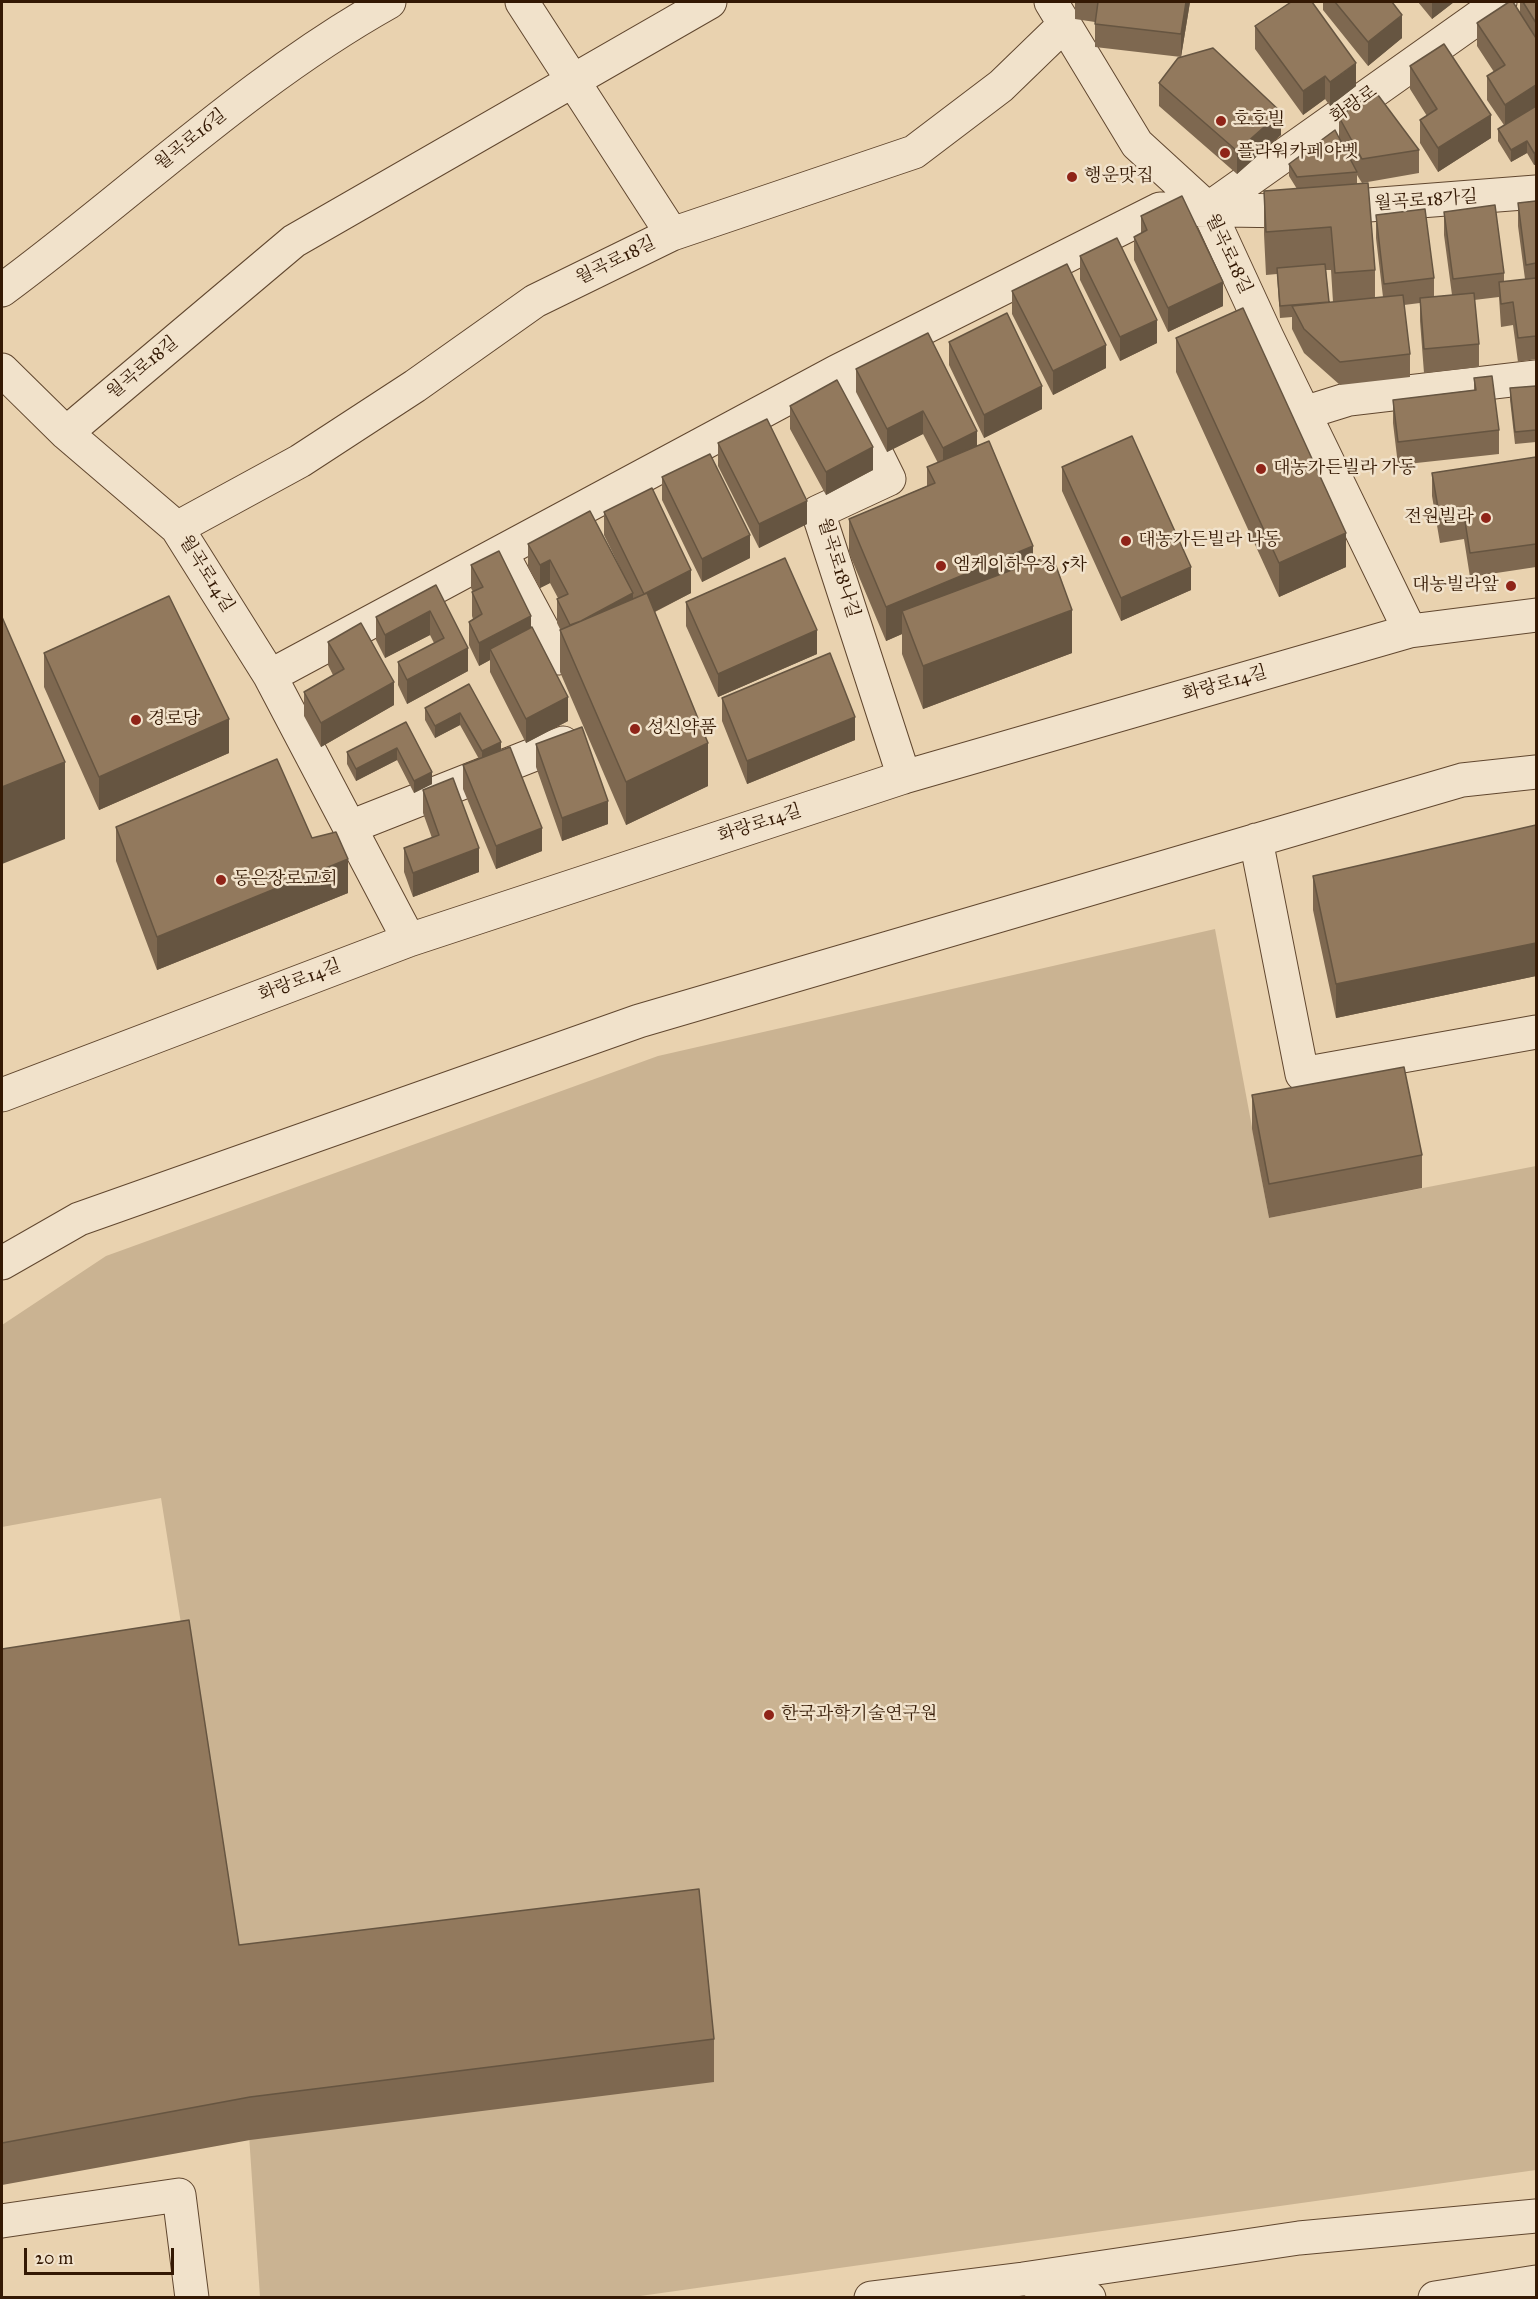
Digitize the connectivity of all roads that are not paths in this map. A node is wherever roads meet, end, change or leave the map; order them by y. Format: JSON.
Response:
{"nodes":[{"id":1,"x":389,"y":2,"type":"edge"},
{"id":2,"x":522,"y":2,"type":"edge"},
{"id":3,"x":710,"y":2,"type":"edge"},
{"id":4,"x":1500,"y":2,"type":"edge"},
{"id":5,"x":1058,"y":13,"type":"edge"},
{"id":6,"x":573,"y":80,"type":"junction"},
{"id":7,"x":1536,"y":192,"type":"edge"},
{"id":8,"x":1208,"y":209,"type":"junction"},
{"id":9,"x":672,"y":234,"type":"junction"},
{"id":10,"x":2,"y":290,"type":"edge"},
{"id":11,"x":2,"y":370,"type":"edge"},
{"id":12,"x":836,"y":372,"type":"junction"},
{"id":13,"x":1536,"y":377,"type":"edge"},
{"id":14,"x":1304,"y":413,"type":"junction"},
{"id":15,"x":66,"y":433,"type":"junction"},
{"id":16,"x":177,"y":528,"type":"junction"},
{"id":17,"x":501,"y":552,"type":"junction"},
{"id":18,"x":1536,"y":615,"type":"edge"},
{"id":19,"x":1410,"y":631,"type":"junction"},
{"id":20,"x":558,"y":658,"type":"dead end"},
{"id":21,"x":270,"y":676,"type":"junction"},
{"id":22,"x":563,"y":743,"type":"edge"},
{"id":23,"x":1536,"y":772,"type":"edge"},
{"id":24,"x":904,"y":777,"type":"junction"},
{"id":25,"x":350,"y":827,"type":"junction"},
{"id":26,"x":1256,"y":840,"type":"junction"},
{"id":27,"x":409,"y":940,"type":"junction"},
{"id":28,"x":1536,"y":1032,"type":"edge"},
{"id":29,"x":2,"y":1095,"type":"edge"},
{"id":30,"x":2,"y":1263,"type":"edge"},
{"id":31,"x":1536,"y":2216,"type":"edge"},
{"id":32,"x":2,"y":2221,"type":"edge"},
{"id":33,"x":1023,"y":2279,"type":"junction"},
{"id":34,"x":1536,"y":2282,"type":"edge"},
{"id":35,"x":192,"y":2298,"type":"edge"},
{"id":36,"x":872,"y":2298,"type":"edge"},
{"id":37,"x":1089,"y":2298,"type":"edge"},
{"id":38,"x":1435,"y":2298,"type":"edge"}],
"edges":[{"from":1,"to":10,"type":"street","name":"월곡로16길"},
{"from":2,"to":6,"type":"street"},
{"from":3,"to":6,"type":"street","name":"월곡로18길"},
{"from":4,"to":8,"type":"street","name":"화랑로"},
{"from":5,"to":8,"type":"street","name":"월곡로18길"},
{"from":5,"to":9,"type":"street","name":"월곡로18길"},
{"from":6,"to":9,"type":"street"},
{"from":6,"to":15,"type":"street","name":"월곡로18길"},
{"from":7,"to":8,"type":"street","name":"월곡로18가길"},
{"from":8,"to":12,"type":"street"},
{"from":8,"to":14,"type":"street","name":"월곡로18길"},
{"from":9,"to":16,"type":"street","name":"월곡로18길"},
{"from":11,"to":15,"type":"street","name":"월곡로14길"},
{"from":12,"to":17,"type":"street"},
{"from":12,"to":24,"type":"street","name":"월곡로18나길"},
{"from":13,"to":14,"type":"street"},
{"from":14,"to":19,"type":"street","name":"월곡로18길"},
{"from":15,"to":16,"type":"street","name":"월곡로14길"},
{"from":16,"to":21,"type":"street","name":"월곡로14길"},
{"from":17,"to":20,"type":"street"},
{"from":17,"to":21,"type":"street"},
{"from":18,"to":19,"type":"street","name":"화랑로14길"},
{"from":19,"to":24,"type":"street","name":"화랑로14길"},
{"from":21,"to":25,"type":"street","name":"월곡로14길"},
{"from":22,"to":25,"type":"street"},
{"from":23,"to":26,"type":"street"},
{"from":24,"to":27,"type":"street","name":"화랑로14길"},
{"from":25,"to":27,"type":"street","name":"월곡로14길"},
{"from":26,"to":28,"type":"street"},
{"from":26,"to":30,"type":"street"},
{"from":27,"to":29,"type":"street","name":"화랑로14길"},
{"from":31,"to":33,"type":"street"},
{"from":32,"to":35,"type":"street"},
{"from":33,"to":36,"type":"street"},
{"from":33,"to":37,"type":"street"},
{"from":34,"to":38,"type":"street"}]}
